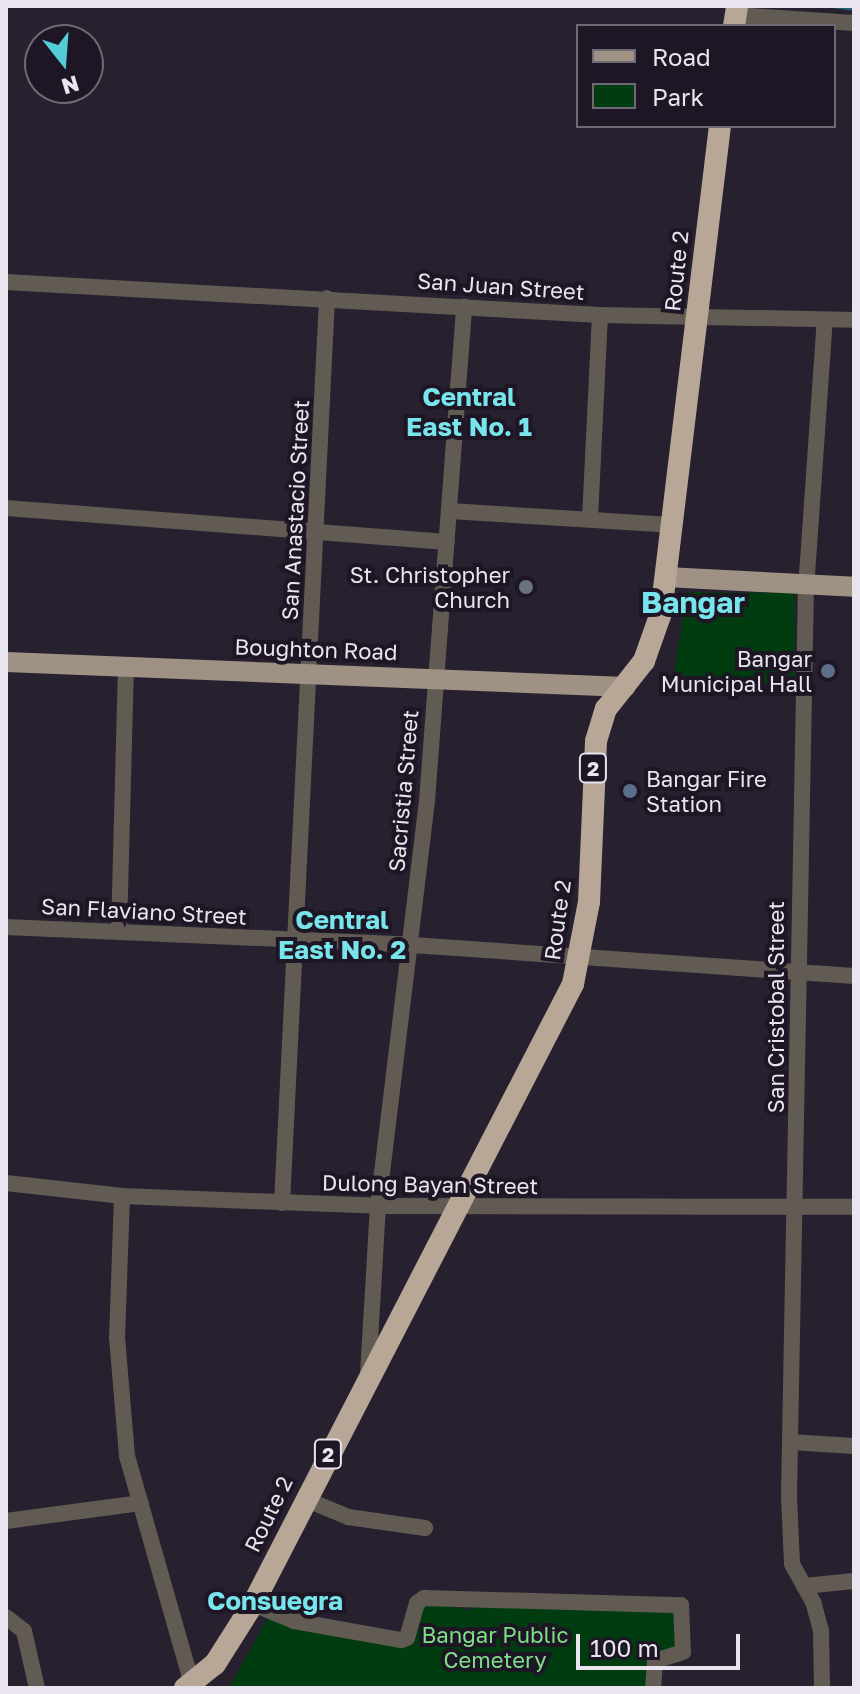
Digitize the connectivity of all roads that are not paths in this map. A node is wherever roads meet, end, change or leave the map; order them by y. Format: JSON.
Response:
{"nodes":[{"id":1,"x":736,"y":16,"type":"edge"},
{"id":2,"x":854,"y":23,"type":"edge"},
{"id":3,"x":720,"y":128,"type":"edge"},
{"id":4,"x":6,"y":282,"type":"edge"},
{"id":5,"x":327,"y":298,"type":"junction"},
{"id":6,"x":464,"y":306,"type":"junction"},
{"id":7,"x":600,"y":315,"type":"junction"},
{"id":8,"x":697,"y":318,"type":"junction"},
{"id":9,"x":825,"y":320,"type":"junction"},
{"id":10,"x":854,"y":320,"type":"edge"},
{"id":11,"x":6,"y":508,"type":"edge"},
{"id":12,"x":450,"y":511,"type":"junction"},
{"id":13,"x":590,"y":519,"type":"junction"},
{"id":14,"x":671,"y":525,"type":"junction"},
{"id":15,"x":315,"y":528,"type":"junction"},
{"id":16,"x":447,"y":542,"type":"junction"},
{"id":17,"x":666,"y":577,"type":"junction"},
{"id":18,"x":854,"y":587,"type":"edge"},
{"id":19,"x":806,"y":589,"type":"junction"},
{"id":20,"x":6,"y":662,"type":"edge"},
{"id":21,"x":126,"y":666,"type":"junction"},
{"id":22,"x":310,"y":673,"type":"junction"},
{"id":23,"x":434,"y":678,"type":"junction"},
{"id":24,"x":625,"y":687,"type":"junction"},
{"id":25,"x":6,"y":927,"type":"edge"},
{"id":26,"x":119,"y":932,"type":"junction"},
{"id":27,"x":292,"y":941,"type":"junction"},
{"id":28,"x":412,"y":945,"type":"junction"},
{"id":29,"x":581,"y":958,"type":"junction"},
{"id":30,"x":797,"y":973,"type":"junction"},
{"id":31,"x":854,"y":976,"type":"edge"},
{"id":32,"x":6,"y":1183,"type":"edge"},
{"id":33,"x":122,"y":1196,"type":"junction"},
{"id":34,"x":282,"y":1203,"type":"junction"},
{"id":35,"x":378,"y":1206,"type":"junction"},
{"id":36,"x":798,"y":1207,"type":"junction"},
{"id":37,"x":854,"y":1207,"type":"edge"},
{"id":38,"x":455,"y":1208,"type":"junction"},
{"id":39,"x":368,"y":1374,"type":"junction"},
{"id":40,"x":790,"y":1442,"type":"junction"},
{"id":41,"x":854,"y":1446,"type":"edge"},
{"id":42,"x":305,"y":1499,"type":"junction"},
{"id":43,"x":141,"y":1503,"type":"junction"},
{"id":44,"x":6,"y":1521,"type":"edge"},
{"id":45,"x":425,"y":1528,"type":"dead end"},
{"id":46,"x":854,"y":1581,"type":"edge"},
{"id":47,"x":804,"y":1586,"type":"junction"},
{"id":48,"x":253,"y":1604,"type":"junction"},
{"id":49,"x":6,"y":1617,"type":"edge"},
{"id":50,"x":190,"y":1687,"type":"edge"},
{"id":51,"x":37,"y":1688,"type":"edge"},
{"id":52,"x":653,"y":1688,"type":"edge"},
{"id":53,"x":822,"y":1688,"type":"edge"}],
"edges":[{"from":1,"to":2,"type":"street"},
{"from":3,"to":8,"type":"highway","name":"Route 2","number":"2"},
{"from":4,"to":5,"type":"street","name":"San Juan Street"},
{"from":5,"to":6,"type":"street","name":"San Juan Street"},
{"from":5,"to":15,"type":"street","name":"San Anastacio Street"},
{"from":6,"to":7,"type":"street","name":"San Juan Street"},
{"from":6,"to":12,"type":"street","name":"Sacristia Street"},
{"from":7,"to":8,"type":"street","name":"San Juan Street"},
{"from":7,"to":13,"type":"street"},
{"from":8,"to":9,"type":"street","name":"San Juan Street"},
{"from":8,"to":14,"type":"highway","name":"Route 2","number":"2"},
{"from":9,"to":10,"type":"street","name":"San Juan Street"},
{"from":9,"to":19,"type":"street","name":"San Cristobal Street"},
{"from":11,"to":15,"type":"street"},
{"from":12,"to":13,"type":"street"},
{"from":12,"to":16,"type":"street","name":"Sacristia Street"},
{"from":13,"to":14,"type":"street"},
{"from":14,"to":17,"type":"highway","name":"Route 2","number":"2"},
{"from":15,"to":16,"type":"street"},
{"from":15,"to":22,"type":"street","name":"San Anastacio Street"},
{"from":16,"to":23,"type":"street","name":"Sacristia Street"},
{"from":17,"to":19,"type":"main road"},
{"from":17,"to":24,"type":"highway","name":"Route 2","number":"2"},
{"from":18,"to":19,"type":"main road"},
{"from":19,"to":30,"type":"street","name":"San Cristobal Street"},
{"from":20,"to":21,"type":"main road","name":"Boughton Road"},
{"from":21,"to":22,"type":"main road","name":"Boughton Road"},
{"from":21,"to":26,"type":"street"},
{"from":22,"to":23,"type":"main road","name":"Boughton Road"},
{"from":22,"to":27,"type":"street","name":"San Anastacio Street"},
{"from":23,"to":24,"type":"main road","name":"Boughton Road"},
{"from":23,"to":28,"type":"street","name":"Sacristia Street"},
{"from":24,"to":29,"type":"highway","name":"Route 2","number":"2"},
{"from":25,"to":26,"type":"street","name":"San Flaviano Street"},
{"from":26,"to":27,"type":"street","name":"San Flaviano Street"},
{"from":27,"to":28,"type":"street","name":"San Flaviano Street"},
{"from":27,"to":34,"type":"street","name":"San Anastacio Street"},
{"from":28,"to":29,"type":"street","name":"San Flaviano Street"},
{"from":28,"to":35,"type":"street","name":"Sacristia Street"},
{"from":29,"to":30,"type":"street","name":"San Flaviano Street"},
{"from":29,"to":38,"type":"highway","name":"Route 2","number":"2"},
{"from":30,"to":31,"type":"street","name":"San Flaviano Street"},
{"from":30,"to":36,"type":"street","name":"San Cristobal Street"},
{"from":32,"to":33,"type":"street","name":"Dulong Bayan Street"},
{"from":33,"to":34,"type":"street","name":"Dulong Bayan Street"},
{"from":33,"to":43,"type":"street"},
{"from":34,"to":35,"type":"street","name":"Dulong Bayan Street"},
{"from":35,"to":38,"type":"street","name":"Dulong Bayan Street"},
{"from":35,"to":39,"type":"street","name":"Sacristia Street"},
{"from":36,"to":37,"type":"street","name":"Dulong Bayan Street"},
{"from":36,"to":38,"type":"street","name":"Dulong Bayan Street"},
{"from":36,"to":40,"type":"street","name":"San Cristobal Street"},
{"from":38,"to":39,"type":"highway","name":"Route 2","number":"2"},
{"from":39,"to":42,"type":"highway","name":"Route 2","number":"2"},
{"from":40,"to":41,"type":"street"},
{"from":40,"to":47,"type":"street","name":"San Cristobal Street"},
{"from":42,"to":45,"type":"street"},
{"from":42,"to":48,"type":"highway","name":"Route 2","number":"2"},
{"from":43,"to":44,"type":"street"},
{"from":43,"to":50,"type":"street"},
{"from":46,"to":47,"type":"street"},
{"from":47,"to":53,"type":"street","name":"San Cristobal Street"},
{"from":48,"to":50,"type":"highway","name":"Route 2","number":"2"},
{"from":48,"to":52,"type":"street"},
{"from":49,"to":51,"type":"street"}]}
